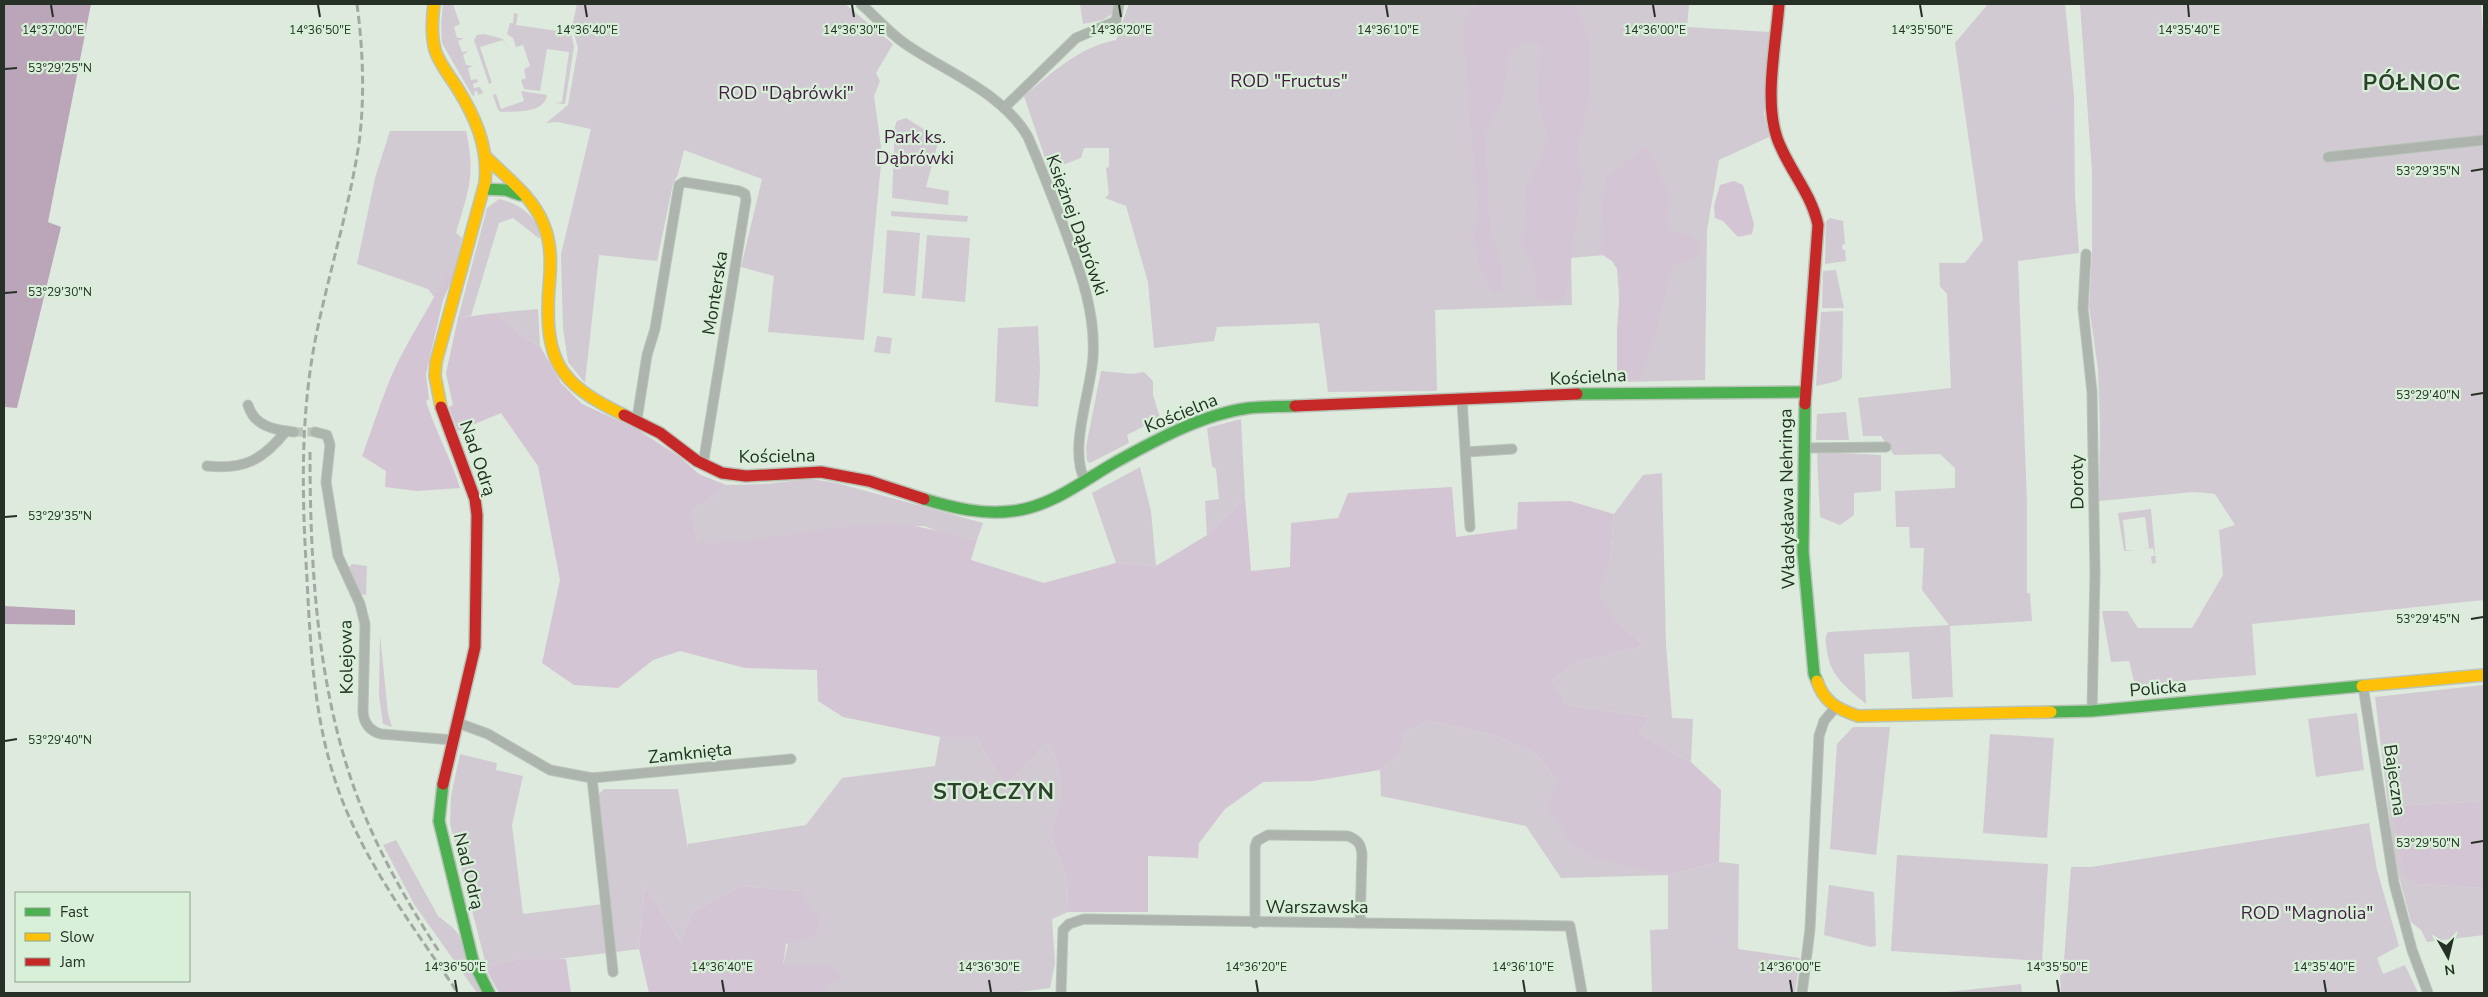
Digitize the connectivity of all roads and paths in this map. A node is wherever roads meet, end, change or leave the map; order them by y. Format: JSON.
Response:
{"nodes":[{"id":1,"x":434,"y":4,"type":"edge"},
{"id":2,"x":861,"y":4,"type":"edge"},
{"id":3,"x":1119,"y":4,"type":"edge"},
{"id":4,"x":1779,"y":4,"type":"edge"},
{"id":5,"x":1004,"y":108,"type":"junction"},
{"id":6,"x":2484,"y":140,"type":"edge"},
{"id":7,"x":486,"y":157,"type":"junction"},
{"id":8,"x":2328,"y":157,"type":"dead end"},
{"id":9,"x":484,"y":188,"type":"junction"},
{"id":10,"x":524,"y":198,"type":"junction"},
{"id":11,"x":2086,"y":254,"type":"dead end"},
{"id":12,"x":1805,"y":392,"type":"junction"},
{"id":13,"x":1462,"y":400,"type":"junction"},
{"id":14,"x":248,"y":405,"type":"dead end"},
{"id":15,"x":638,"y":420,"type":"junction"},
{"id":16,"x":315,"y":432,"type":"dead end"},
{"id":17,"x":1886,"y":446,"type":"dead end"},
{"id":18,"x":1803,"y":448,"type":"junction"},
{"id":19,"x":1512,"y":450,"type":"dead end"},
{"id":20,"x":1466,"y":452,"type":"junction"},
{"id":21,"x":703,"y":465,"type":"junction"},
{"id":22,"x":207,"y":466,"type":"dead end"},
{"id":23,"x":1085,"y":480,"type":"junction"},
{"id":24,"x":1470,"y":527,"type":"dead end"},
{"id":25,"x":2484,"y":675,"type":"edge"},
{"id":26,"x":2363,"y":686,"type":"junction"},
{"id":27,"x":1835,"y":708,"type":"junction"},
{"id":28,"x":2092,"y":711,"type":"junction"},
{"id":29,"x":458,"y":724,"type":"junction"},
{"id":30,"x":453,"y":740,"type":"junction"},
{"id":31,"x":790,"y":759,"type":"dead end"},
{"id":32,"x":592,"y":778,"type":"junction"},
{"id":33,"x":1255,"y":923,"type":"junction"},
{"id":34,"x":1360,"y":923,"type":"junction"},
{"id":35,"x":613,"y":972,"type":"dead end"},
{"id":36,"x":489,"y":993,"type":"edge"},
{"id":37,"x":1061,"y":993,"type":"edge"},
{"id":38,"x":1582,"y":993,"type":"edge"},
{"id":39,"x":1802,"y":993,"type":"edge"},
{"id":40,"x":2428,"y":993,"type":"edge"}],
"edges":[{"from":1,"to":7,"type":"street","name":"Nad Odrą"},
{"from":2,"to":5,"type":"street","name":"Księżnej Dąbrówki"},
{"from":3,"to":5,"type":"street"},
{"from":4,"to":12,"type":"street","name":"Władysława Nehringa"},
{"from":5,"to":23,"type":"street","name":"Księżnej Dąbrówki"},
{"from":6,"to":8,"type":"street"},
{"from":7,"to":9,"type":"street","name":"Nad Odrą"},
{"from":7,"to":10,"type":"street","name":"Kościelna"},
{"from":9,"to":10,"type":"street","name":"Kościelna"},
{"from":9,"to":29,"type":"street","name":"Nad Odrą"},
{"from":10,"to":15,"type":"street","name":"Kościelna"},
{"from":11,"to":28,"type":"street","name":"Doroty"},
{"from":12,"to":13,"type":"street","name":"Kościelna"},
{"from":12,"to":18,"type":"street","name":"Władysława Nehringa"},
{"from":13,"to":20,"type":"street"},
{"from":13,"to":23,"type":"street","name":"Kościelna"},
{"from":14,"to":22,"type":"street"},
{"from":15,"to":21,"type":"street","name":"Kościelna"},
{"from":15,"to":21,"type":"street","name":"Monterska"},
{"from":16,"to":30,"type":"street","name":"Kolejowa"},
{"from":17,"to":18,"type":"street"},
{"from":18,"to":27,"type":"street","name":"Władysława Nehringa"},
{"from":19,"to":20,"type":"street"},
{"from":20,"to":24,"type":"street"},
{"from":21,"to":23,"type":"street","name":"Kościelna"},
{"from":25,"to":26,"type":"street","name":"Policka"},
{"from":26,"to":28,"type":"street","name":"Policka"},
{"from":26,"to":40,"type":"street","name":"Bajeczna"},
{"from":27,"to":28,"type":"street","name":"Policka"},
{"from":27,"to":39,"type":"street"},
{"from":29,"to":30,"type":"street","name":"Nad Odrą"},
{"from":29,"to":32,"type":"street","name":"Zamknięta"},
{"from":30,"to":36,"type":"street","name":"Nad Odrą"},
{"from":31,"to":32,"type":"street","name":"Zamknięta"},
{"from":32,"to":35,"type":"street"},
{"from":33,"to":34,"type":"street","name":"Warszawska"},
{"from":33,"to":34,"type":"street"},
{"from":33,"to":37,"type":"street","name":"Warszawska"},
{"from":34,"to":38,"type":"street","name":"Warszawska"}]}
